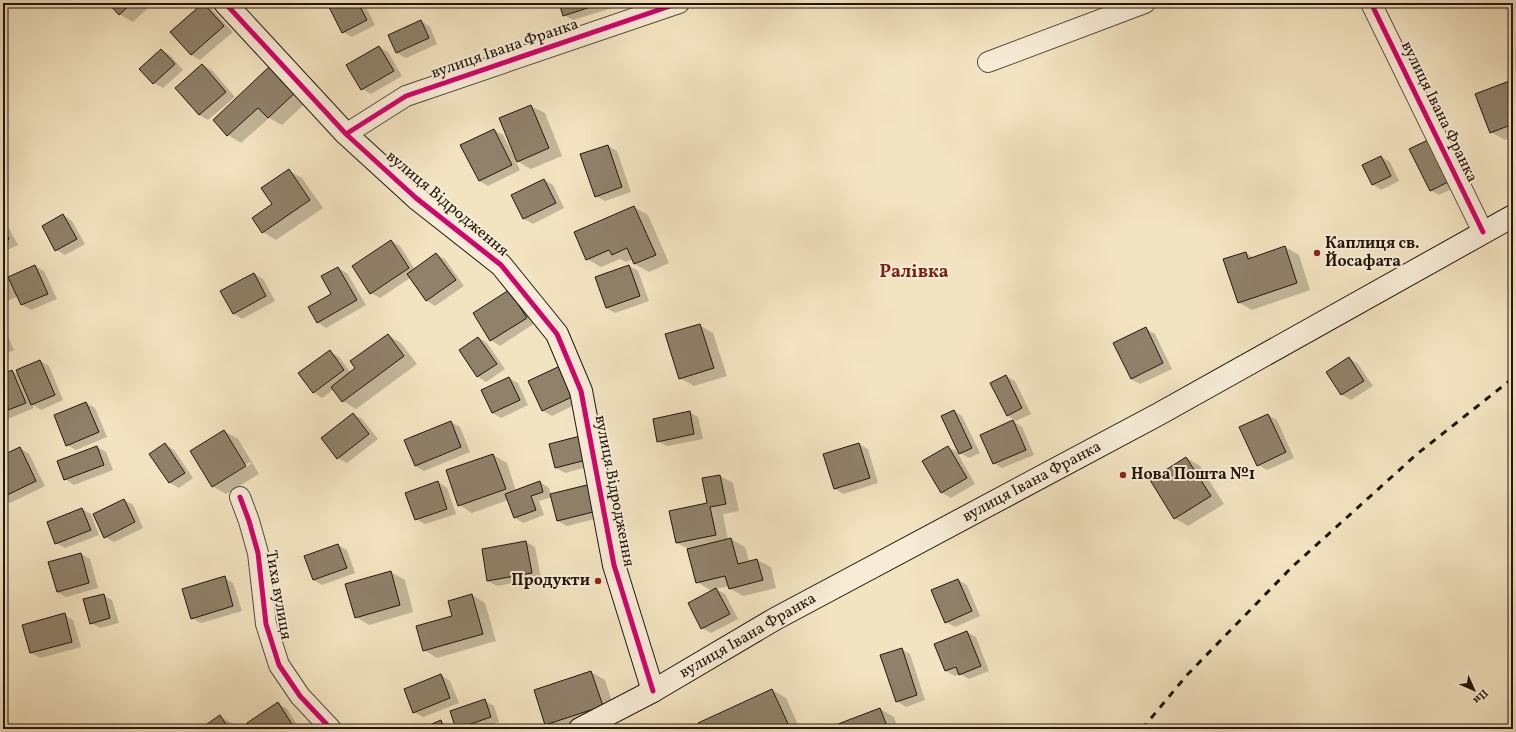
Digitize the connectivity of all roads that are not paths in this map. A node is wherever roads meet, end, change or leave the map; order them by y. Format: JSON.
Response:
{"nodes":[{"id":1,"x":225,"y":3,"type":"edge"},
{"id":2,"x":679,"y":3,"type":"edge"},
{"id":3,"x":1145,"y":3,"type":"edge"},
{"id":4,"x":1371,"y":3,"type":"edge"},
{"id":5,"x":988,"y":62,"type":"dead end"},
{"id":6,"x":346,"y":134,"type":"junction"},
{"id":7,"x":1513,"y":216,"type":"edge"},
{"id":8,"x":1483,"y":232,"type":"junction"},
{"id":9,"x":240,"y":497,"type":"dead end"},
{"id":10,"x":653,"y":691,"type":"junction"},
{"id":11,"x":331,"y":729,"type":"edge"},
{"id":12,"x":580,"y":729,"type":"edge"}],
"edges":[{"from":1,"to":6,"type":"main road","name":"вулиця Відродження"},
{"from":2,"to":6,"type":"street","name":"вулиця Івана Франка"},
{"from":3,"to":5,"type":"street"},
{"from":4,"to":8,"type":"street","name":"вулиця Івана Франка"},
{"from":6,"to":10,"type":"main road","name":"вулиця Відродження"},
{"from":7,"to":8,"type":"main road","name":"вулиця Івана Франка"},
{"from":8,"to":10,"type":"main road","name":"вулиця Івана Франка"},
{"from":9,"to":11,"type":"street","name":"Тиха вулиця"},
{"from":10,"to":12,"type":"main road","name":"вулиця Івана Франка"}]}
